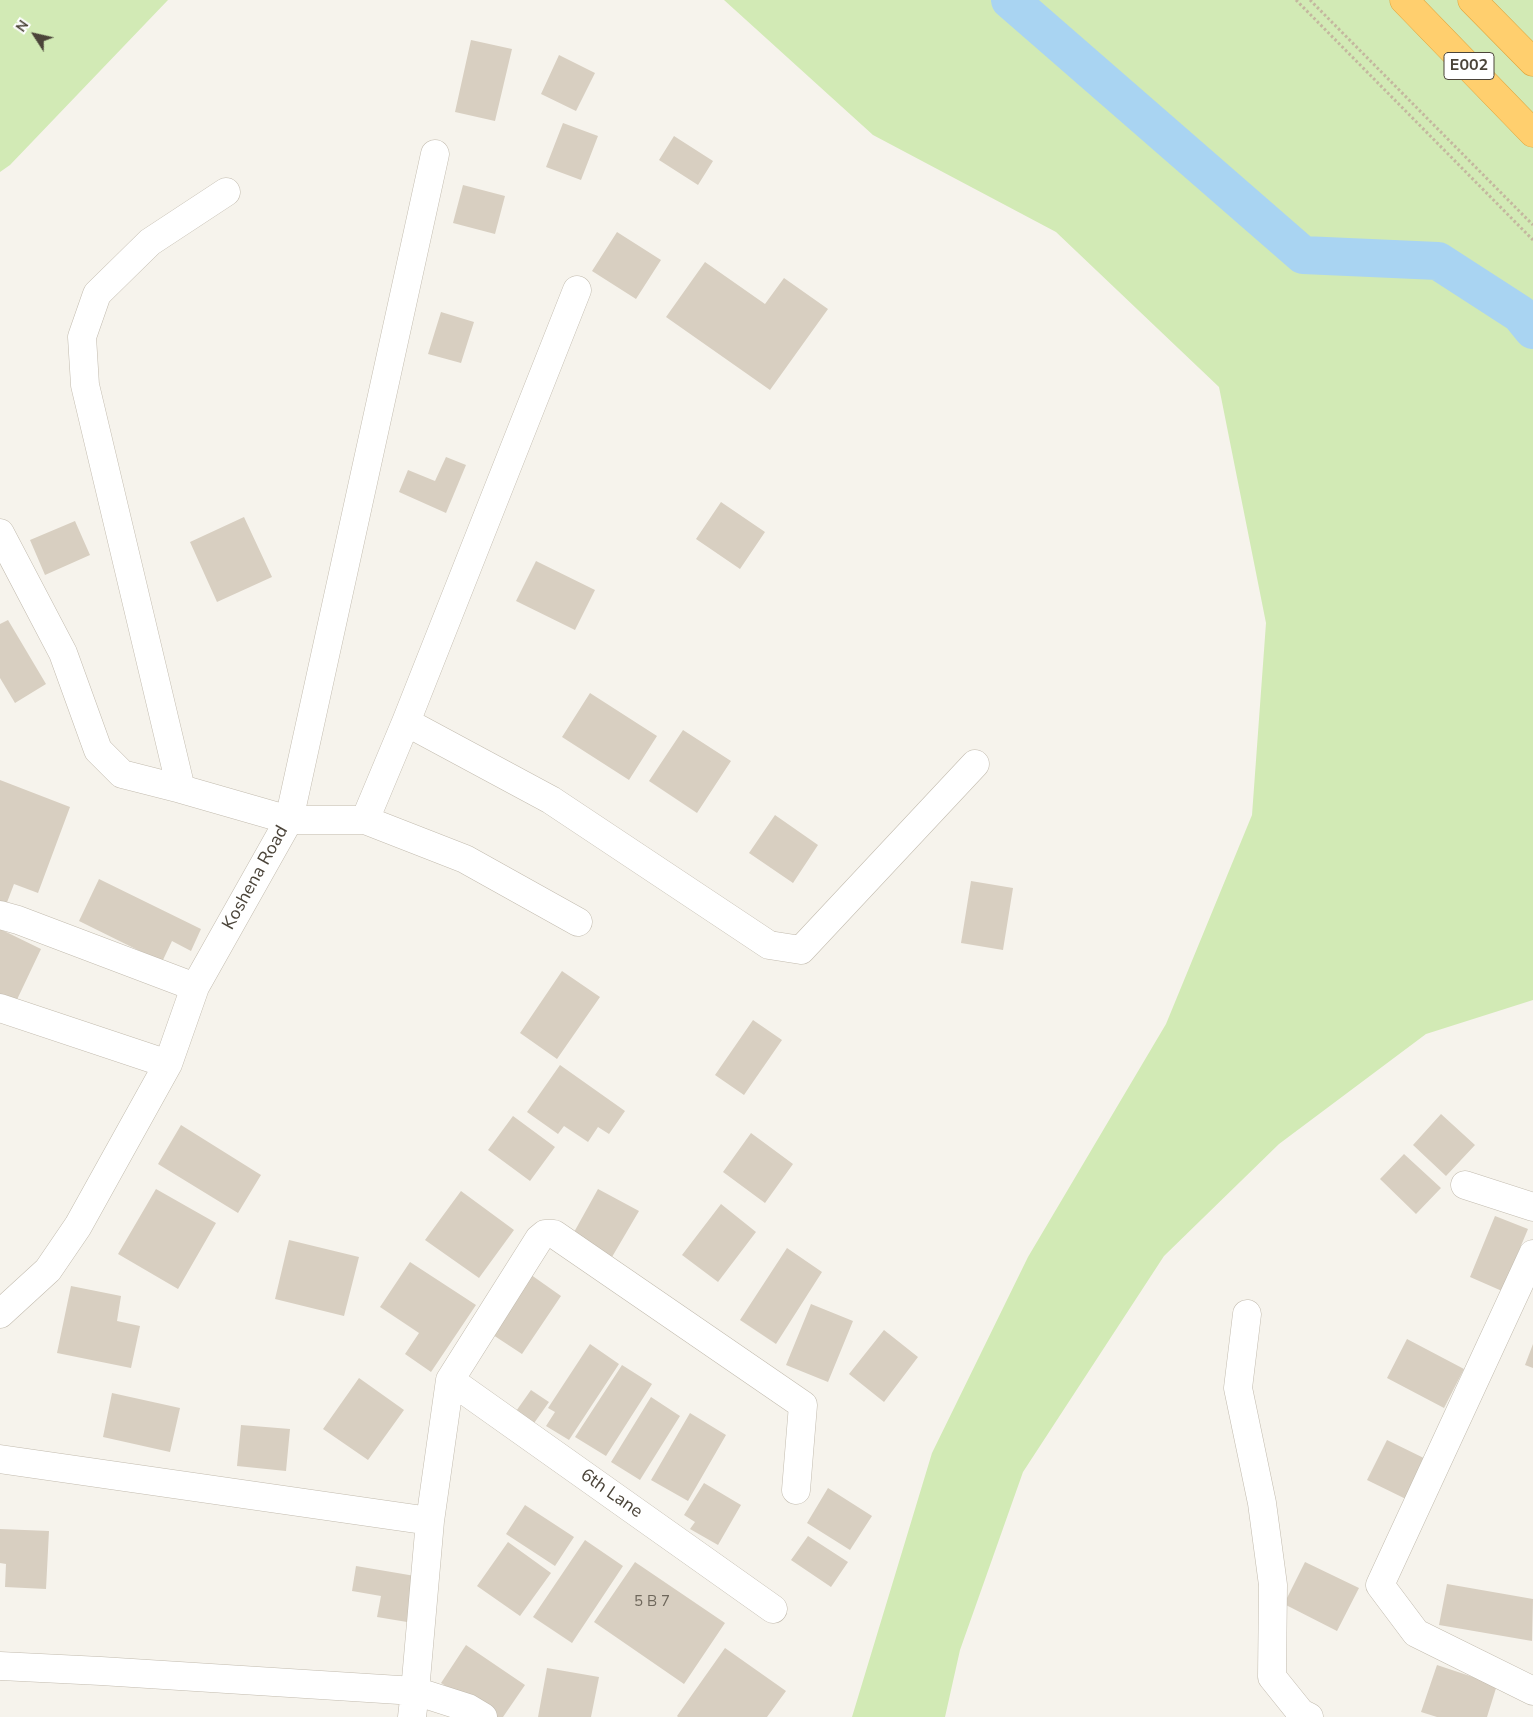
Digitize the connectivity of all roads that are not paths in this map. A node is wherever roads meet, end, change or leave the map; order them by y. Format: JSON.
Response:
{"nodes":[{"id":1,"x":1404,"y":0,"type":"edge"},
{"id":2,"x":1472,"y":0,"type":"edge"},
{"id":3,"x":1533,"y":62,"type":"edge"},
{"id":4,"x":1533,"y":133,"type":"edge"},
{"id":5,"x":434,"y":154,"type":"dead end"},
{"id":6,"x":226,"y":192,"type":"dead end"},
{"id":7,"x":577,"y":290,"type":"dead end"},
{"id":8,"x":0,"y":533,"type":"edge"},
{"id":9,"x":406,"y":722,"type":"junction"},
{"id":10,"x":975,"y":764,"type":"dead end"},
{"id":11,"x":180,"y":788,"type":"junction"},
{"id":12,"x":289,"y":820,"type":"junction"},
{"id":13,"x":365,"y":820,"type":"junction"},
{"id":14,"x":0,"y":915,"type":"edge"},
{"id":15,"x":578,"y":922,"type":"dead end"},
{"id":16,"x":195,"y":987,"type":"junction"},
{"id":17,"x":0,"y":1008,"type":"edge"},
{"id":18,"x":168,"y":1064,"type":"junction"},
{"id":19,"x":1465,"y":1185,"type":"dead end"},
{"id":20,"x":1533,"y":1207,"type":"edge"},
{"id":21,"x":1533,"y":1254,"type":"edge"},
{"id":22,"x":0,"y":1314,"type":"edge"},
{"id":23,"x":1247,"y":1314,"type":"dead end"},
{"id":24,"x":450,"y":1380,"type":"junction"},
{"id":25,"x":0,"y":1459,"type":"edge"},
{"id":26,"x":796,"y":1490,"type":"dead end"},
{"id":27,"x":430,"y":1521,"type":"junction"},
{"id":28,"x":772,"y":1609,"type":"dead end"},
{"id":29,"x":0,"y":1666,"type":"edge"},
{"id":30,"x":1533,"y":1691,"type":"edge"},
{"id":31,"x":413,"y":1704,"type":"edge"},
{"id":32,"x":483,"y":1717,"type":"edge"},
{"id":33,"x":1309,"y":1717,"type":"edge"}],
"edges":[{"from":1,"to":4,"type":"highway","number":"E002"},
{"from":2,"to":3,"type":"highway","number":"E002"},
{"from":5,"to":12,"type":"street"},
{"from":6,"to":11,"type":"street"},
{"from":7,"to":9,"type":"street"},
{"from":8,"to":11,"type":"street","name":"Koshena Road"},
{"from":9,"to":10,"type":"street"},
{"from":9,"to":13,"type":"street"},
{"from":11,"to":12,"type":"street","name":"Koshena Road"},
{"from":12,"to":13,"type":"street"},
{"from":12,"to":16,"type":"street","name":"Koshena Road"},
{"from":13,"to":15,"type":"street"},
{"from":14,"to":16,"type":"street"},
{"from":16,"to":18,"type":"street","name":"Koshena Road"},
{"from":17,"to":18,"type":"street"},
{"from":18,"to":22,"type":"street","name":"Koshena Road"},
{"from":19,"to":20,"type":"street"},
{"from":21,"to":30,"type":"street"},
{"from":23,"to":33,"type":"street"},
{"from":24,"to":26,"type":"street"},
{"from":24,"to":27,"type":"street"},
{"from":24,"to":28,"type":"street","name":"6th Lane"},
{"from":25,"to":27,"type":"street"},
{"from":27,"to":31,"type":"street"},
{"from":29,"to":31,"type":"street"},
{"from":31,"to":32,"type":"street"}]}
